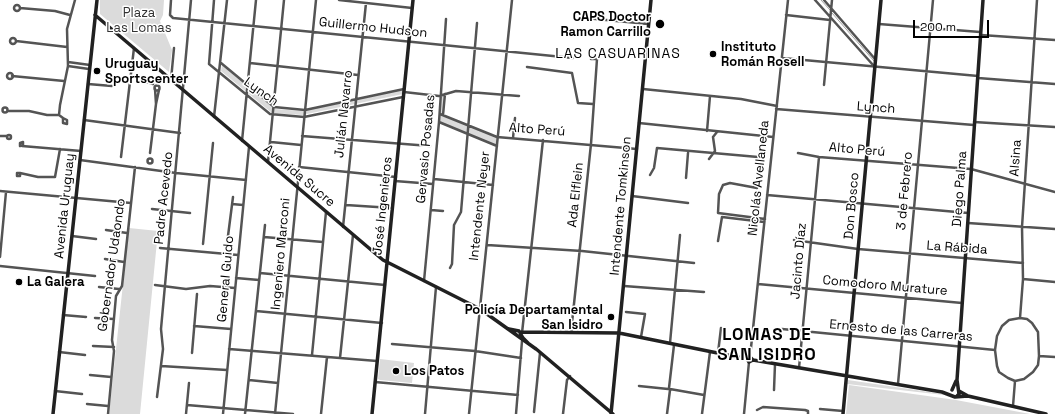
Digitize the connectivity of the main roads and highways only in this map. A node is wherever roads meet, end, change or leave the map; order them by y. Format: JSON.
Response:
{"nodes":[{"id":1,"x":97,"y":0,"type":"edge"},
{"id":2,"x":414,"y":0,"type":"edge"},
{"id":3,"x":651,"y":0,"type":"edge"},
{"id":4,"x":881,"y":0,"type":"edge"},
{"id":5,"x":982,"y":0,"type":"edge"},
{"id":6,"x":96,"y":15,"type":"junction"},
{"id":7,"x":388,"y":263,"type":"junction"},
{"id":8,"x":506,"y":328,"type":"junction"},
{"id":9,"x":619,"y":333,"type":"junction"},
{"id":10,"x":521,"y":335,"type":"junction"},
{"id":11,"x":517,"y":337,"type":"junction"},
{"id":12,"x":536,"y":349,"type":"junction"},
{"id":13,"x":846,"y":377,"type":"junction"},
{"id":14,"x":957,"y":380,"type":"junction"},
{"id":15,"x":953,"y":390,"type":"junction"},
{"id":16,"x":958,"y":391,"type":"junction"},
{"id":17,"x":943,"y":392,"type":"junction"},
{"id":18,"x":955,"y":396,"type":"junction"},
{"id":19,"x":968,"y":396,"type":"junction"},
{"id":20,"x":611,"y":413,"type":"edge"},
{"id":21,"x":844,"y":413,"type":"edge"},
{"id":22,"x":53,"y":414,"type":"edge"},
{"id":23,"x":372,"y":414,"type":"edge"},
{"id":24,"x":1046,"y":414,"type":"edge"}],
"edges":[{"from":1,"to":6,"type":"main road","name":"Avenida Uruguay"},
{"from":2,"to":7,"type":"main road","name":"José Ingenieros"},
{"from":3,"to":9,"type":"main road","name":"Intendente Tomkinson"},
{"from":4,"to":13,"type":"main road","name":"Don Bosco"},
{"from":5,"to":14,"type":"main road","name":"Diego Palma"},
{"from":6,"to":7,"type":"main road","name":"Avenida Sucre"},
{"from":6,"to":22,"type":"main road","name":"Avenida Uruguay"},
{"from":7,"to":8,"type":"main road","name":"Avenida Sucre"},
{"from":7,"to":23,"type":"main road","name":"José Ingenieros"},
{"from":8,"to":10,"type":"main road","name":"Avenida Sucre"},
{"from":8,"to":11,"type":"main road","name":"Avenida Sucre"},
{"from":9,"to":10,"type":"main road"},
{"from":9,"to":13,"type":"main road"},
{"from":9,"to":20,"type":"main road","name":"Intendente Tomkinson"},
{"from":10,"to":11,"type":"main road"},
{"from":10,"to":11,"type":"main road"},
{"from":10,"to":12,"type":"main road","name":"Avenida Sucre"},
{"from":10,"to":12,"type":"main road","name":"Avenida Sucre"},
{"from":12,"to":20,"type":"main road","name":"Avenida Sucre"},
{"from":13,"to":17,"type":"main road"},
{"from":13,"to":21,"type":"main road","name":"Don Bosco"},
{"from":14,"to":15,"type":"main road","name":"Diego Palma"},
{"from":14,"to":16,"type":"main road","name":"Diego Palma"},
{"from":15,"to":16,"type":"main road"},
{"from":15,"to":17,"type":"main road"},
{"from":15,"to":18,"type":"main road"},
{"from":16,"to":18,"type":"main road"},
{"from":16,"to":19,"type":"main road"},
{"from":17,"to":18,"type":"main road"},
{"from":18,"to":19,"type":"main road"},
{"from":19,"to":24,"type":"main road"}]}
